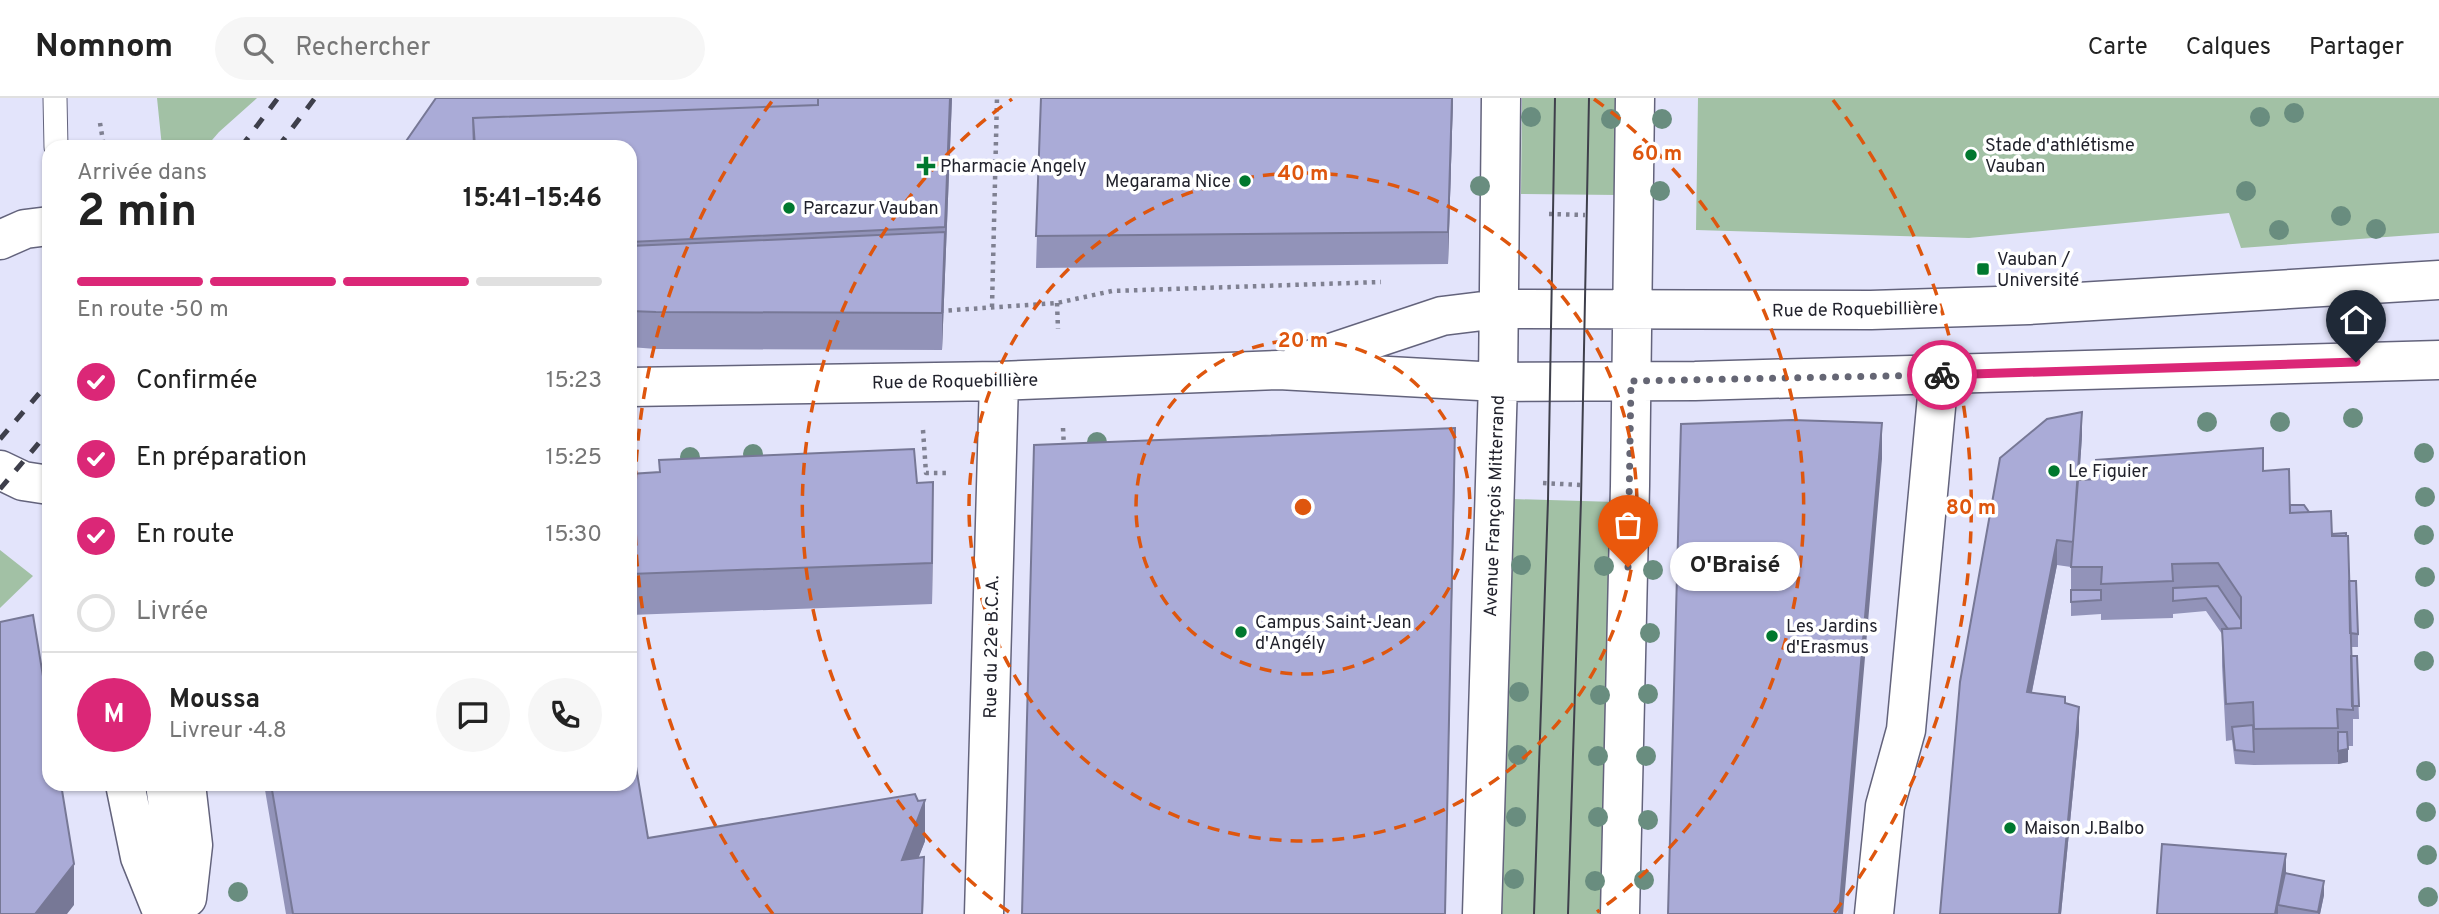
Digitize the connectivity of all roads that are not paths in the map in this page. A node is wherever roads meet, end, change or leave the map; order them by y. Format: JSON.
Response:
{"nodes":[{"id":1,"x":54,"y":98,"type":"edge"},
{"id":2,"x":1501,"y":98,"type":"edge"},
{"id":3,"x":1635,"y":98,"type":"edge"},
{"id":4,"x":55,"y":140,"type":"edge"},
{"id":5,"x":42,"y":227,"type":"edge"},
{"id":6,"x":0,"y":240,"type":"edge"},
{"id":7,"x":2439,"y":280,"type":"edge"},
{"id":8,"x":1499,"y":309,"type":"junction"},
{"id":9,"x":1632,"y":310,"type":"junction"},
{"id":10,"x":2439,"y":360,"type":"edge"},
{"id":11,"x":1279,"y":370,"type":"junction"},
{"id":12,"x":1939,"y":375,"type":"junction"},
{"id":13,"x":999,"y":381,"type":"junction"},
{"id":14,"x":1631,"y":381,"type":"junction"},
{"id":15,"x":1498,"y":382,"type":"junction"},
{"id":16,"x":637,"y":387,"type":"edge"},
{"id":17,"x":0,"y":470,"type":"edge"},
{"id":18,"x":42,"y":484,"type":"edge"},
{"id":19,"x":126,"y":791,"type":"edge"},
{"id":20,"x":166,"y":791,"type":"edge"},
{"id":21,"x":187,"y":791,"type":"edge"},
{"id":22,"x":163,"y":914,"type":"edge"},
{"id":23,"x":177,"y":914,"type":"edge"},
{"id":24,"x":184,"y":914,"type":"edge"},
{"id":25,"x":984,"y":914,"type":"edge"},
{"id":26,"x":1482,"y":914,"type":"edge"},
{"id":27,"x":1620,"y":914,"type":"edge"},
{"id":28,"x":1874,"y":914,"type":"edge"}],
"edges":[{"from":1,"to":4,"type":"lane"},
{"from":2,"to":8,"type":"street","name":"Avenue François Mitterrand"},
{"from":3,"to":9,"type":"street"},
{"from":5,"to":6,"type":"street"},
{"from":7,"to":9,"type":"street","name":"Rue de Roquebillière"},
{"from":8,"to":9,"type":"street","name":"Rue de Roquebillière"},
{"from":8,"to":11,"type":"street","name":"Rue de Roquebillière"},
{"from":8,"to":15,"type":"street","name":"Avenue François Mitterrand"},
{"from":9,"to":14,"type":"street"},
{"from":10,"to":12,"type":"street","name":"Rue de Roquebillière"},
{"from":11,"to":13,"type":"street","name":"Rue de Roquebillière"},
{"from":11,"to":15,"type":"street","name":"Rue de Roquebillière"},
{"from":12,"to":14,"type":"street","name":"Rue de Roquebillière"},
{"from":12,"to":28,"type":"street"},
{"from":13,"to":16,"type":"street","name":"Rue de Roquebillière"},
{"from":13,"to":25,"type":"street","name":"Rue du 22e B.C.A."},
{"from":14,"to":15,"type":"street","name":"Rue de Roquebillière"},
{"from":14,"to":27,"type":"street"},
{"from":15,"to":26,"type":"street","name":"Avenue François Mitterrand"},
{"from":17,"to":18,"type":"street"},
{"from":19,"to":22,"type":"street"},
{"from":20,"to":23,"type":"street"},
{"from":21,"to":24,"type":"street"}]}
